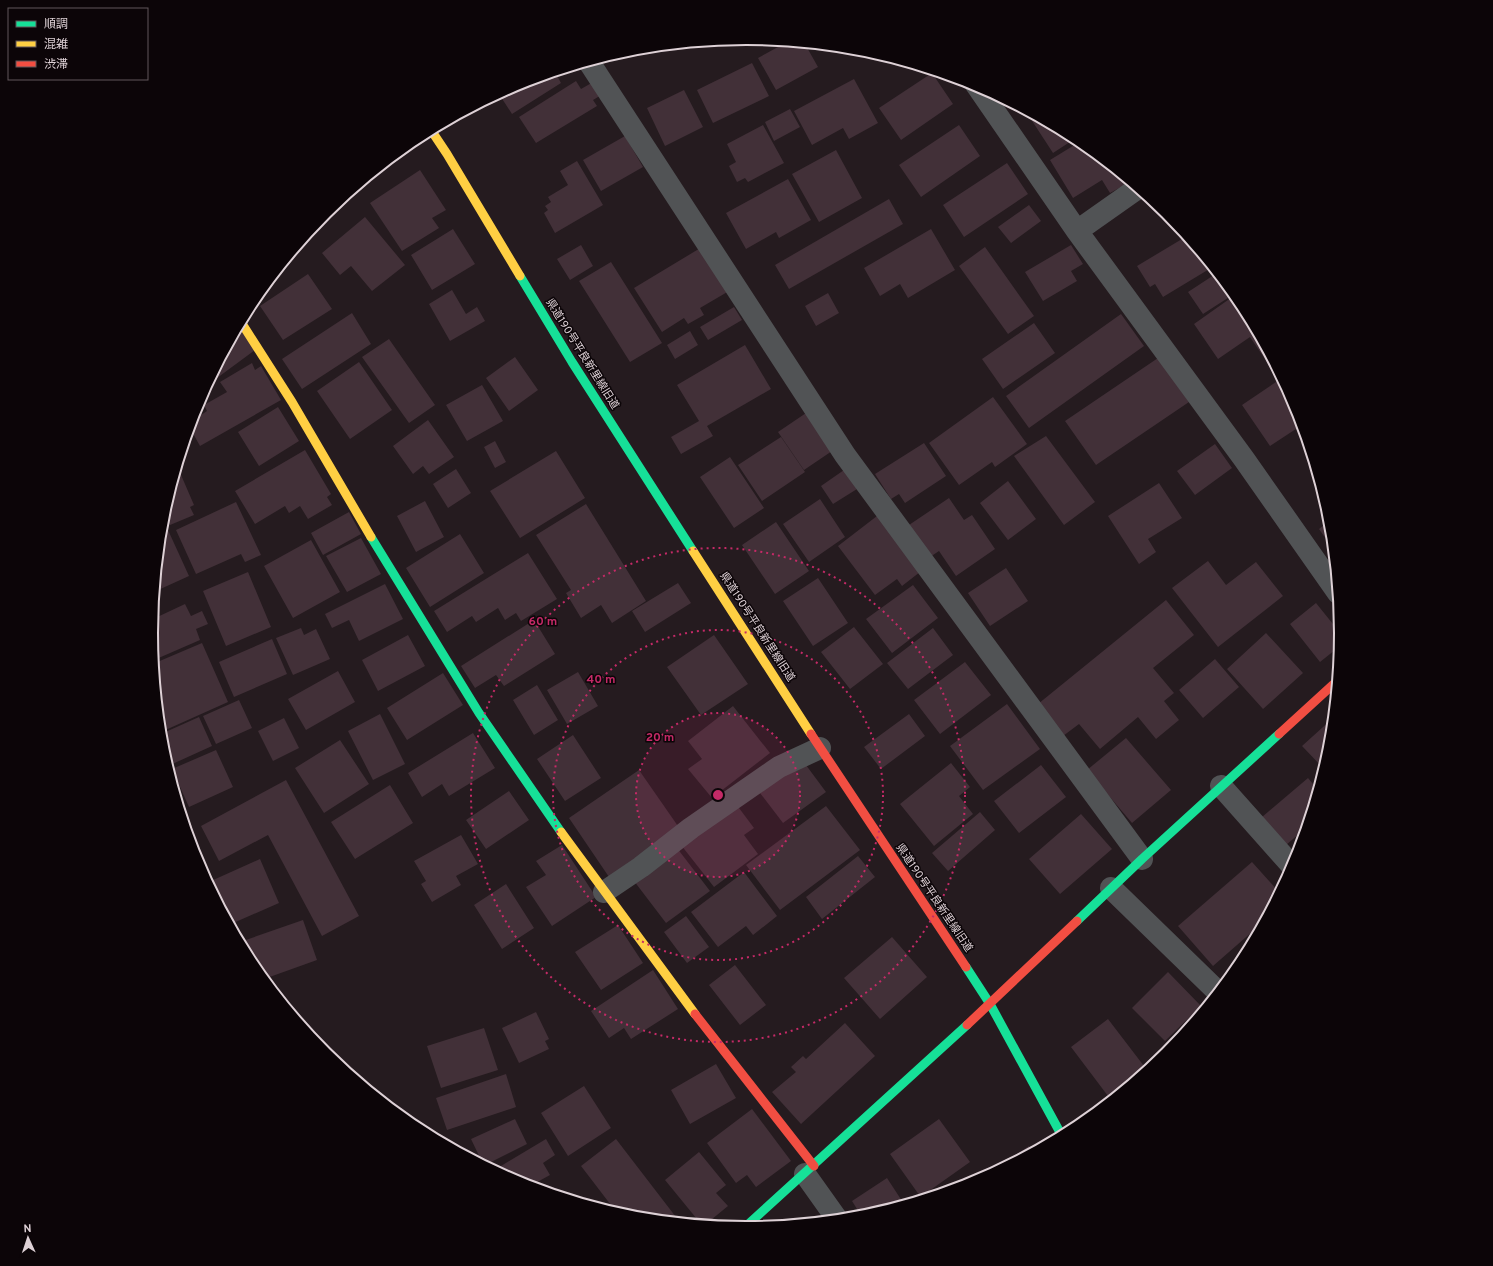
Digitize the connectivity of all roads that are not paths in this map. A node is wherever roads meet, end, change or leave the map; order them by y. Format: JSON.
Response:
{"nodes":[{"id":1,"x":591,"y":66,"type":"edge"},
{"id":2,"x":982,"y":95,"type":"edge"},
{"id":3,"x":434,"y":135,"type":"edge"},
{"id":4,"x":1134,"y":191,"type":"edge"},
{"id":5,"x":1077,"y":231,"type":"junction"},
{"id":6,"x":244,"y":327,"type":"edge"},
{"id":7,"x":1332,"y":584,"type":"edge"},
{"id":8,"x":1331,"y":686,"type":"edge"},
{"id":9,"x":820,"y":748,"type":"junction"},
{"id":10,"x":1221,"y":786,"type":"junction"},
{"id":11,"x":1142,"y":859,"type":"junction"},
{"id":12,"x":1288,"y":862,"type":"edge"},
{"id":13,"x":1112,"y":888,"type":"junction"},
{"id":14,"x":604,"y":892,"type":"junction"},
{"id":15,"x":1215,"y":989,"type":"edge"},
{"id":16,"x":990,"y":1004,"type":"junction"},
{"id":17,"x":1059,"y":1130,"type":"edge"},
{"id":18,"x":809,"y":1170,"type":"junction"},
{"id":19,"x":833,"y":1214,"type":"edge"},
{"id":20,"x":752,"y":1221,"type":"edge"}],
"edges":[{"from":1,"to":11,"type":"street"},
{"from":2,"to":5,"type":"street"},
{"from":3,"to":9,"type":"street","name":"県道190号平良新里線旧道"},
{"from":4,"to":5,"type":"street"},
{"from":5,"to":7,"type":"street"},
{"from":6,"to":14,"type":"street"},
{"from":8,"to":10,"type":"street"},
{"from":9,"to":14,"type":"street"},
{"from":9,"to":16,"type":"street","name":"県道190号平良新里線旧道"},
{"from":10,"to":11,"type":"street"},
{"from":10,"to":12,"type":"street"},
{"from":11,"to":13,"type":"street"},
{"from":13,"to":15,"type":"street"},
{"from":13,"to":16,"type":"street"},
{"from":14,"to":18,"type":"street"},
{"from":16,"to":17,"type":"street","name":"県道190号平良新里線旧道"},
{"from":16,"to":18,"type":"street"},
{"from":18,"to":19,"type":"street"},
{"from":18,"to":20,"type":"street"}]}
